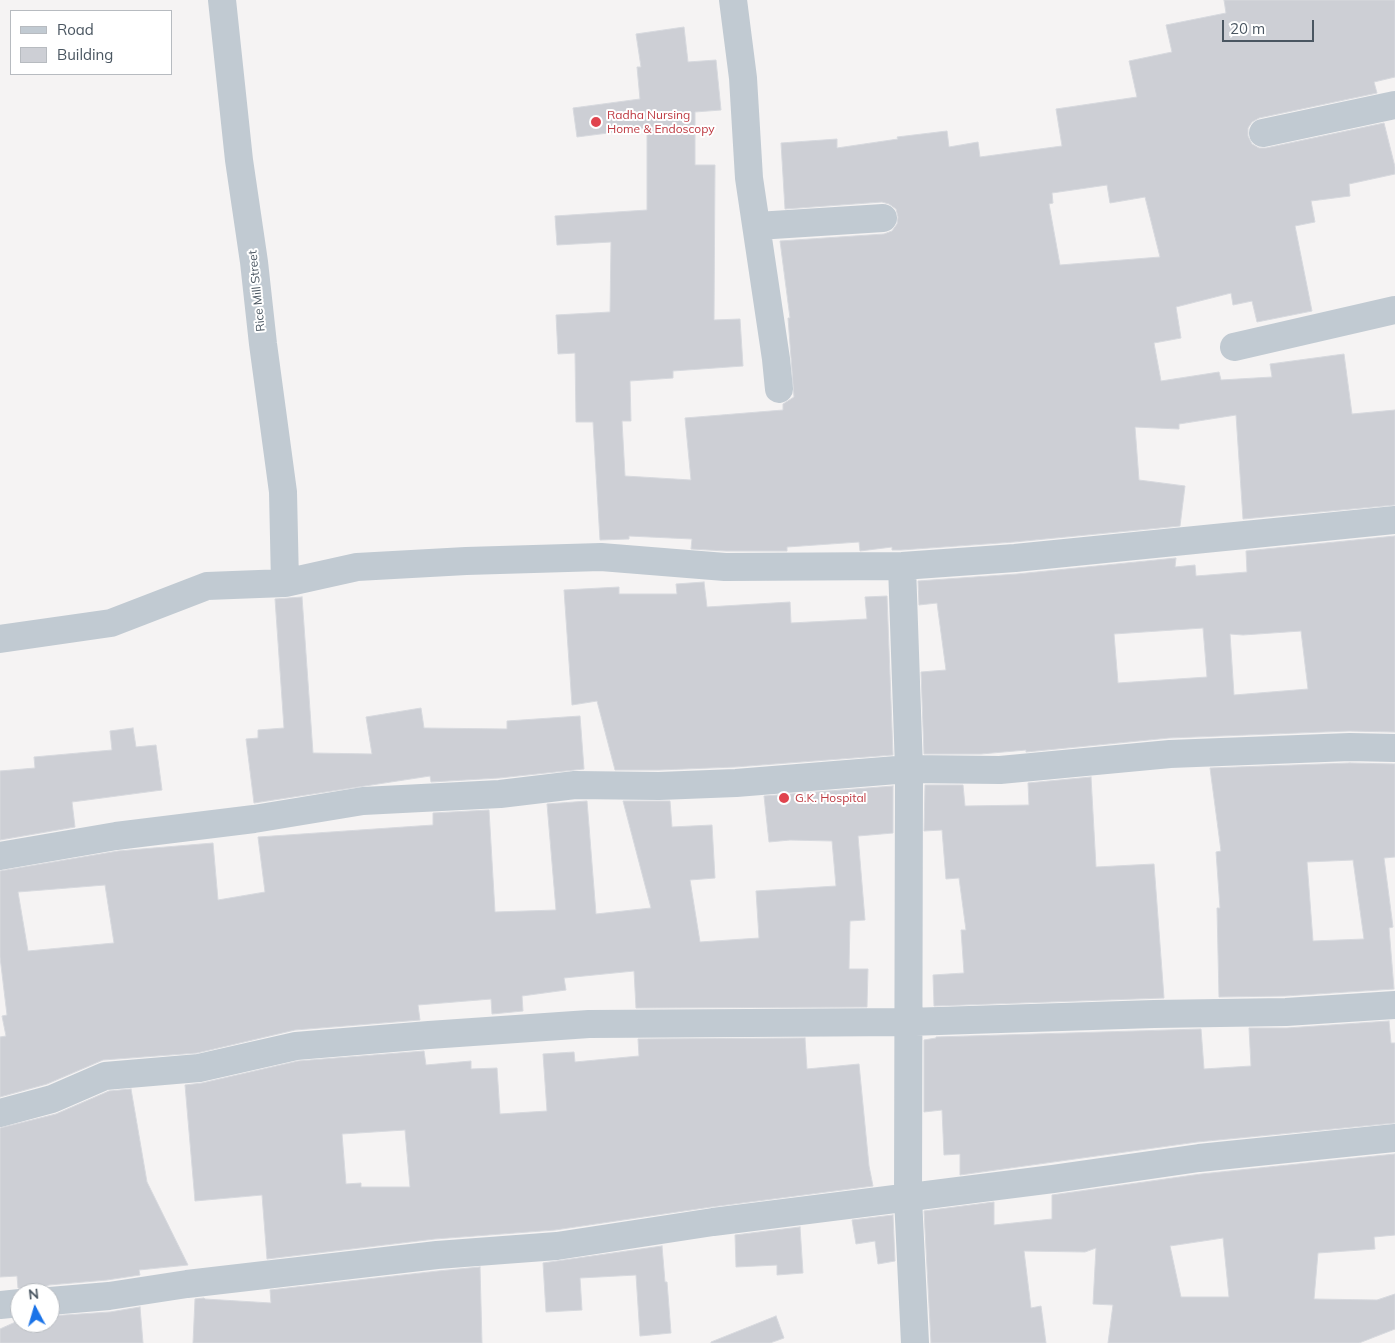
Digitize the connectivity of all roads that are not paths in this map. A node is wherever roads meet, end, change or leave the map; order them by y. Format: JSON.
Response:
{"nodes":[{"id":1,"x":222,"y":0,"type":"edge"},
{"id":2,"x":733,"y":0,"type":"edge"},
{"id":3,"x":1395,"y":105,"type":"edge"},
{"id":4,"x":1263,"y":133,"type":"dead end"},
{"id":5,"x":883,"y":218,"type":"dead end"},
{"id":6,"x":757,"y":226,"type":"junction"},
{"id":7,"x":1395,"y":310,"type":"edge"},
{"id":8,"x":1234,"y":347,"type":"dead end"},
{"id":9,"x":779,"y":389,"type":"dead end"},
{"id":10,"x":1395,"y":520,"type":"edge"},
{"id":11,"x":902,"y":566,"type":"junction"},
{"id":12,"x":285,"y":583,"type":"junction"},
{"id":13,"x":0,"y":639,"type":"edge"},
{"id":14,"x":1395,"y":748,"type":"edge"},
{"id":15,"x":909,"y":769,"type":"junction"},
{"id":16,"x":0,"y":856,"type":"edge"},
{"id":17,"x":1395,"y":1005,"type":"edge"},
{"id":18,"x":908,"y":1022,"type":"junction"},
{"id":19,"x":0,"y":1112,"type":"edge"},
{"id":20,"x":1395,"y":1138,"type":"edge"},
{"id":21,"x":908,"y":1198,"type":"junction"},
{"id":22,"x":60,"y":1299,"type":"edge"},
{"id":23,"x":915,"y":1343,"type":"edge"}],
"edges":[{"from":1,"to":12,"type":"street","name":"Rice Mill Street"},
{"from":2,"to":6,"type":"street"},
{"from":3,"to":4,"type":"street"},
{"from":5,"to":6,"type":"street"},
{"from":6,"to":9,"type":"street"},
{"from":7,"to":8,"type":"street"},
{"from":10,"to":11,"type":"street"},
{"from":11,"to":12,"type":"street"},
{"from":11,"to":15,"type":"street"},
{"from":12,"to":13,"type":"street"},
{"from":14,"to":15,"type":"street"},
{"from":15,"to":16,"type":"street"},
{"from":15,"to":18,"type":"street"},
{"from":17,"to":18,"type":"street"},
{"from":18,"to":19,"type":"street"},
{"from":18,"to":21,"type":"street"},
{"from":20,"to":21,"type":"street"},
{"from":21,"to":22,"type":"street"},
{"from":21,"to":23,"type":"street"}]}
